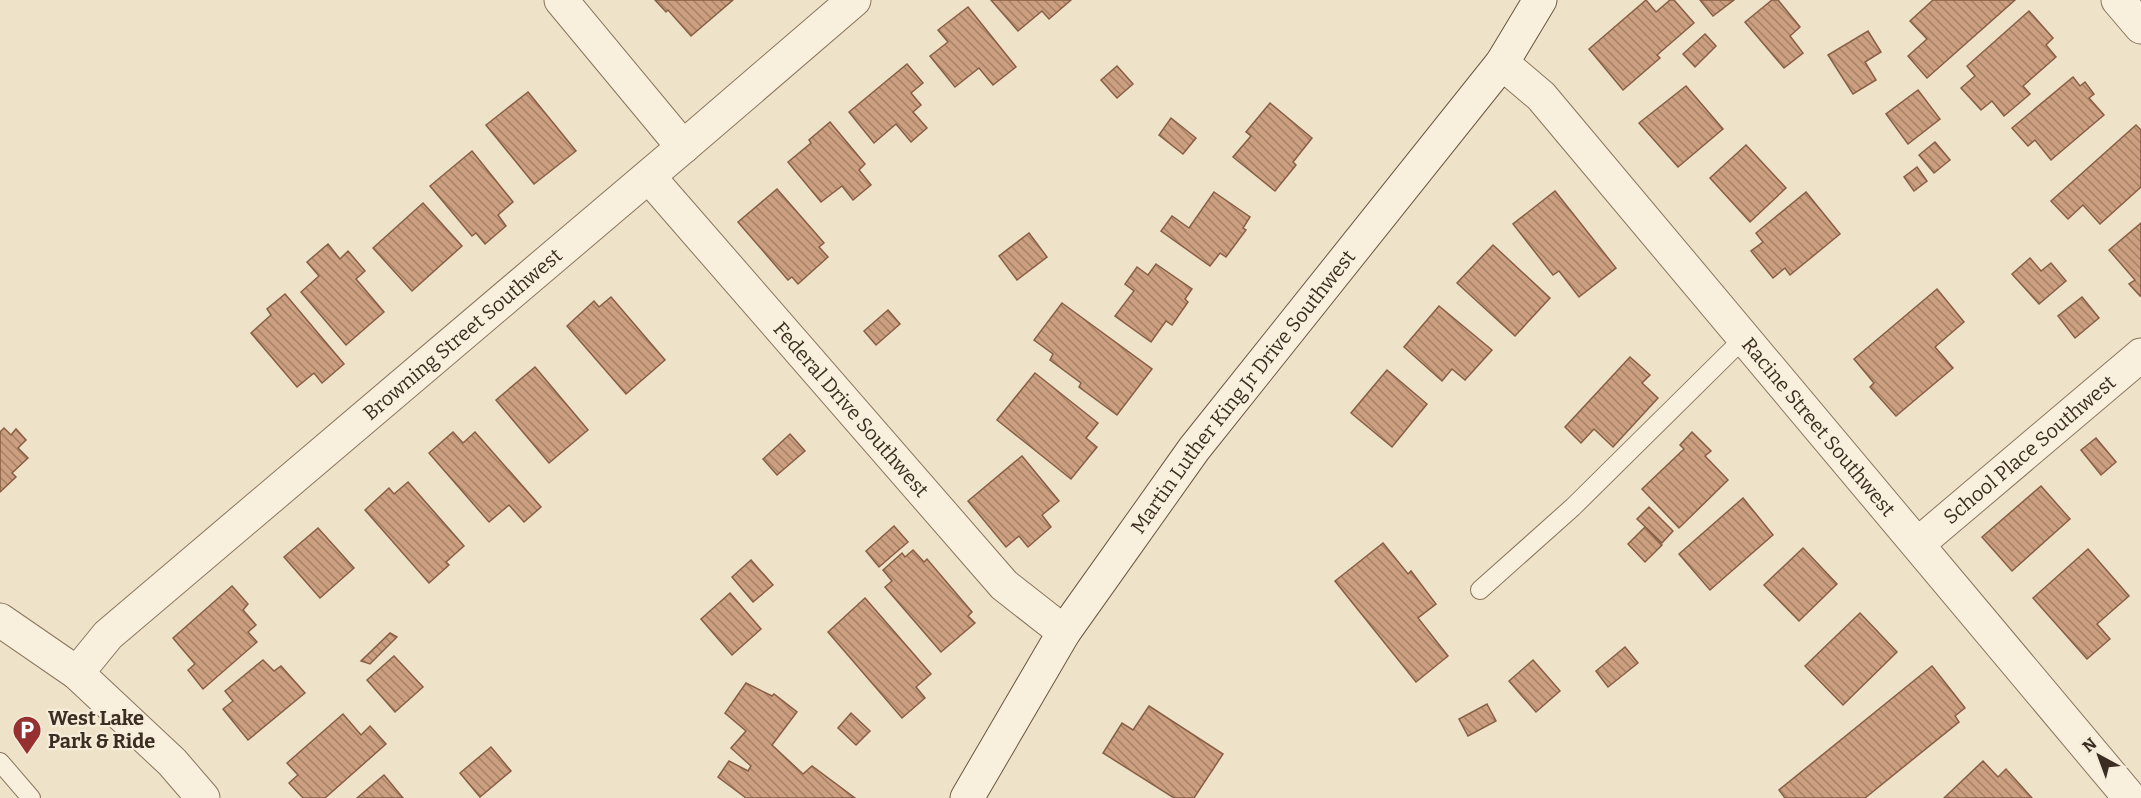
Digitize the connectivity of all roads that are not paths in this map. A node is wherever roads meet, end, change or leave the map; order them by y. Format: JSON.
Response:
{"nodes":[{"id":1,"x":561,"y":0,"type":"edge"},
{"id":2,"x":854,"y":0,"type":"edge"},
{"id":3,"x":1540,"y":0,"type":"edge"},
{"id":4,"x":2118,"y":0,"type":"edge"},
{"id":5,"x":2141,"y":27,"type":"edge"},
{"id":6,"x":1502,"y":63,"type":"junction"},
{"id":7,"x":683,"y":147,"type":"junction"},
{"id":8,"x":649,"y":177,"type":"junction"},
{"id":9,"x":1744,"y":338,"type":"junction"},
{"id":10,"x":2141,"y":355,"type":"edge"},
{"id":11,"x":1918,"y":544,"type":"junction"},
{"id":12,"x":1480,"y":590,"type":"dead end"},
{"id":13,"x":0,"y":620,"type":"edge"},
{"id":14,"x":1064,"y":632,"type":"junction"},
{"id":15,"x":77,"y":673,"type":"junction"},
{"id":16,"x":0,"y":762,"type":"edge"},
{"id":17,"x":31,"y":798,"type":"edge"},
{"id":18,"x":203,"y":798,"type":"edge"},
{"id":19,"x":966,"y":798,"type":"edge"},
{"id":20,"x":2130,"y":798,"type":"edge"}],
"edges":[{"from":1,"to":7,"type":"street"},
{"from":2,"to":7,"type":"street","name":"Browning Street Southwest"},
{"from":3,"to":6,"type":"street","name":"Martin Luther King Jr Drive Southwest"},
{"from":4,"to":5,"type":"street"},
{"from":6,"to":9,"type":"street","name":"Racine Street Southwest"},
{"from":6,"to":14,"type":"street","name":"Martin Luther King Jr Drive Southwest"},
{"from":7,"to":8,"type":"street","name":"Browning Street Southwest"},
{"from":8,"to":14,"type":"street","name":"Federal Drive Southwest"},
{"from":8,"to":15,"type":"street","name":"Browning Street Southwest"},
{"from":9,"to":11,"type":"street","name":"Racine Street Southwest"},
{"from":9,"to":12,"type":"lane"},
{"from":10,"to":11,"type":"street","name":"School Place Southwest"},
{"from":11,"to":20,"type":"street","name":"Racine Street Southwest"},
{"from":13,"to":15,"type":"street"},
{"from":14,"to":19,"type":"street","name":"Martin Luther King Jr Drive Southwest"},
{"from":15,"to":18,"type":"street"},
{"from":16,"to":17,"type":"lane"}]}
